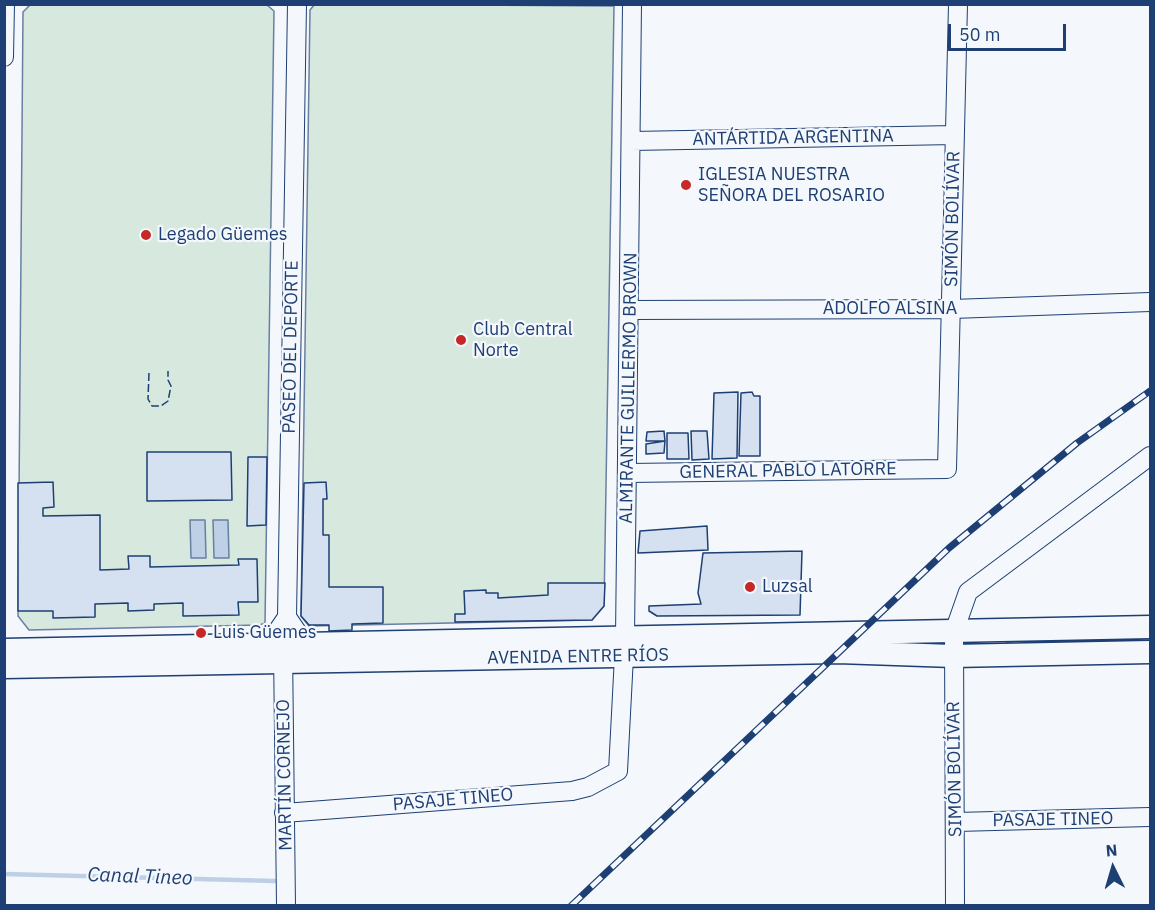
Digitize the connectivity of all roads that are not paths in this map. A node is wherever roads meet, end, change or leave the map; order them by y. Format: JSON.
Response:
{"nodes":[{"id":1,"x":5,"y":4,"type":"edge"},
{"id":2,"x":297,"y":4,"type":"edge"},
{"id":3,"x":632,"y":4,"type":"edge"},
{"id":4,"x":958,"y":4,"type":"edge"},
{"id":5,"x":4,"y":57,"type":"edge"},
{"id":6,"x":954,"y":135,"type":"junction"},
{"id":7,"x":632,"y":141,"type":"junction"},
{"id":8,"x":1150,"y":302,"type":"edge"},
{"id":9,"x":952,"y":309,"type":"junction"},
{"id":10,"x":630,"y":310,"type":"junction"},
{"id":11,"x":1150,"y":456,"type":"edge"},
{"id":12,"x":947,"y":469,"type":"joint"},
{"id":13,"x":628,"y":473,"type":"junction"},
{"id":14,"x":287,"y":617,"type":"junction"},
{"id":15,"x":1150,"y":627,"type":"edge"},
{"id":16,"x":954,"y":632,"type":"junction"},
{"id":17,"x":815,"y":643,"type":"junction"},
{"id":18,"x":311,"y":644,"type":"junction"},
{"id":19,"x":625,"y":647,"type":"junction"},
{"id":20,"x":4,"y":650,"type":"edge"},
{"id":21,"x":276,"y":650,"type":"junction"},
{"id":22,"x":1150,"y":652,"type":"edge"},
{"id":23,"x":953,"y":656,"type":"junction"},
{"id":24,"x":4,"y":667,"type":"edge"},
{"id":25,"x":618,"y":771,"type":"joint"},
{"id":26,"x":284,"y":813,"type":"junction"},
{"id":27,"x":1150,"y":817,"type":"edge"},
{"id":28,"x":956,"y":822,"type":"junction"},
{"id":29,"x":286,"y":906,"type":"edge"},
{"id":30,"x":955,"y":906,"type":"edge"}],
"edges":[{"from":1,"to":5,"type":"street"},
{"from":2,"to":14,"type":"street","name":"PASEO DEL DEPORTE"},
{"from":3,"to":7,"type":"street","name":"ALMIRANTE GUILLERMO BROWN"},
{"from":4,"to":6,"type":"street","name":"SIMÓN BOLÍVAR"},
{"from":6,"to":7,"type":"street","name":"ANTÁRTIDA ARGENTINA"},
{"from":6,"to":9,"type":"street","name":"SIMÓN BOLÍVAR"},
{"from":7,"to":10,"type":"street","name":"ALMIRANTE GUILLERMO BROWN"},
{"from":8,"to":9,"type":"street","name":"ADOLFO ALSINA"},
{"from":9,"to":10,"type":"street","name":"ADOLFO ALSINA"},
{"from":9,"to":12,"type":"street","name":"SIMÓN BOLÍVAR"},
{"from":10,"to":13,"type":"street","name":"ALMIRANTE GUILLERMO BROWN"},
{"from":11,"to":16,"type":"street"},
{"from":12,"to":13,"type":"street","name":"GENERAL PABLO LATORRE"},
{"from":13,"to":19,"type":"street","name":"ALMIRANTE GUILLERMO BROWN"},
{"from":14,"to":18,"type":"street"},
{"from":14,"to":21,"type":"street"},
{"from":15,"to":16,"type":"main road","name":"AVENIDA ENTRE RÍOS"},
{"from":16,"to":17,"type":"main road","name":"AVENIDA ENTRE RÍOS"},
{"from":16,"to":23,"type":"street","name":"SIMÓN BOLÍVAR"},
{"from":17,"to":19,"type":"main road","name":"AVENIDA ENTRE RÍOS"},
{"from":17,"to":23,"type":"main road","name":"AVENIDA ENTRE RÍOS"},
{"from":18,"to":19,"type":"main road","name":"AVENIDA ENTRE RÍOS"},
{"from":18,"to":21,"type":"main road","name":"AVENIDA ENTRE RÍOS"},
{"from":19,"to":21,"type":"main road","name":"AVENIDA ENTRE RÍOS"},
{"from":19,"to":25,"type":"street","name":"ALMIRANTE GUILLERMO BROWN"},
{"from":20,"to":21,"type":"main road","name":"AVENIDA ENTRE RÍOS"},
{"from":21,"to":24,"type":"main road","name":"AVENIDA ENTRE RÍOS"},
{"from":21,"to":26,"type":"street","name":"MARTÍN CORNEJO"},
{"from":22,"to":23,"type":"main road","name":"AVENIDA ENTRE RÍOS"},
{"from":23,"to":28,"type":"street","name":"SIMÓN BOLÍVAR"},
{"from":25,"to":26,"type":"street","name":"PASAJE TINEO"},
{"from":26,"to":29,"type":"street","name":"MARTÍN CORNEJO"},
{"from":27,"to":28,"type":"street","name":"PASAJE TINEO"},
{"from":28,"to":30,"type":"street","name":"SIMÓN BOLÍVAR"}]}
